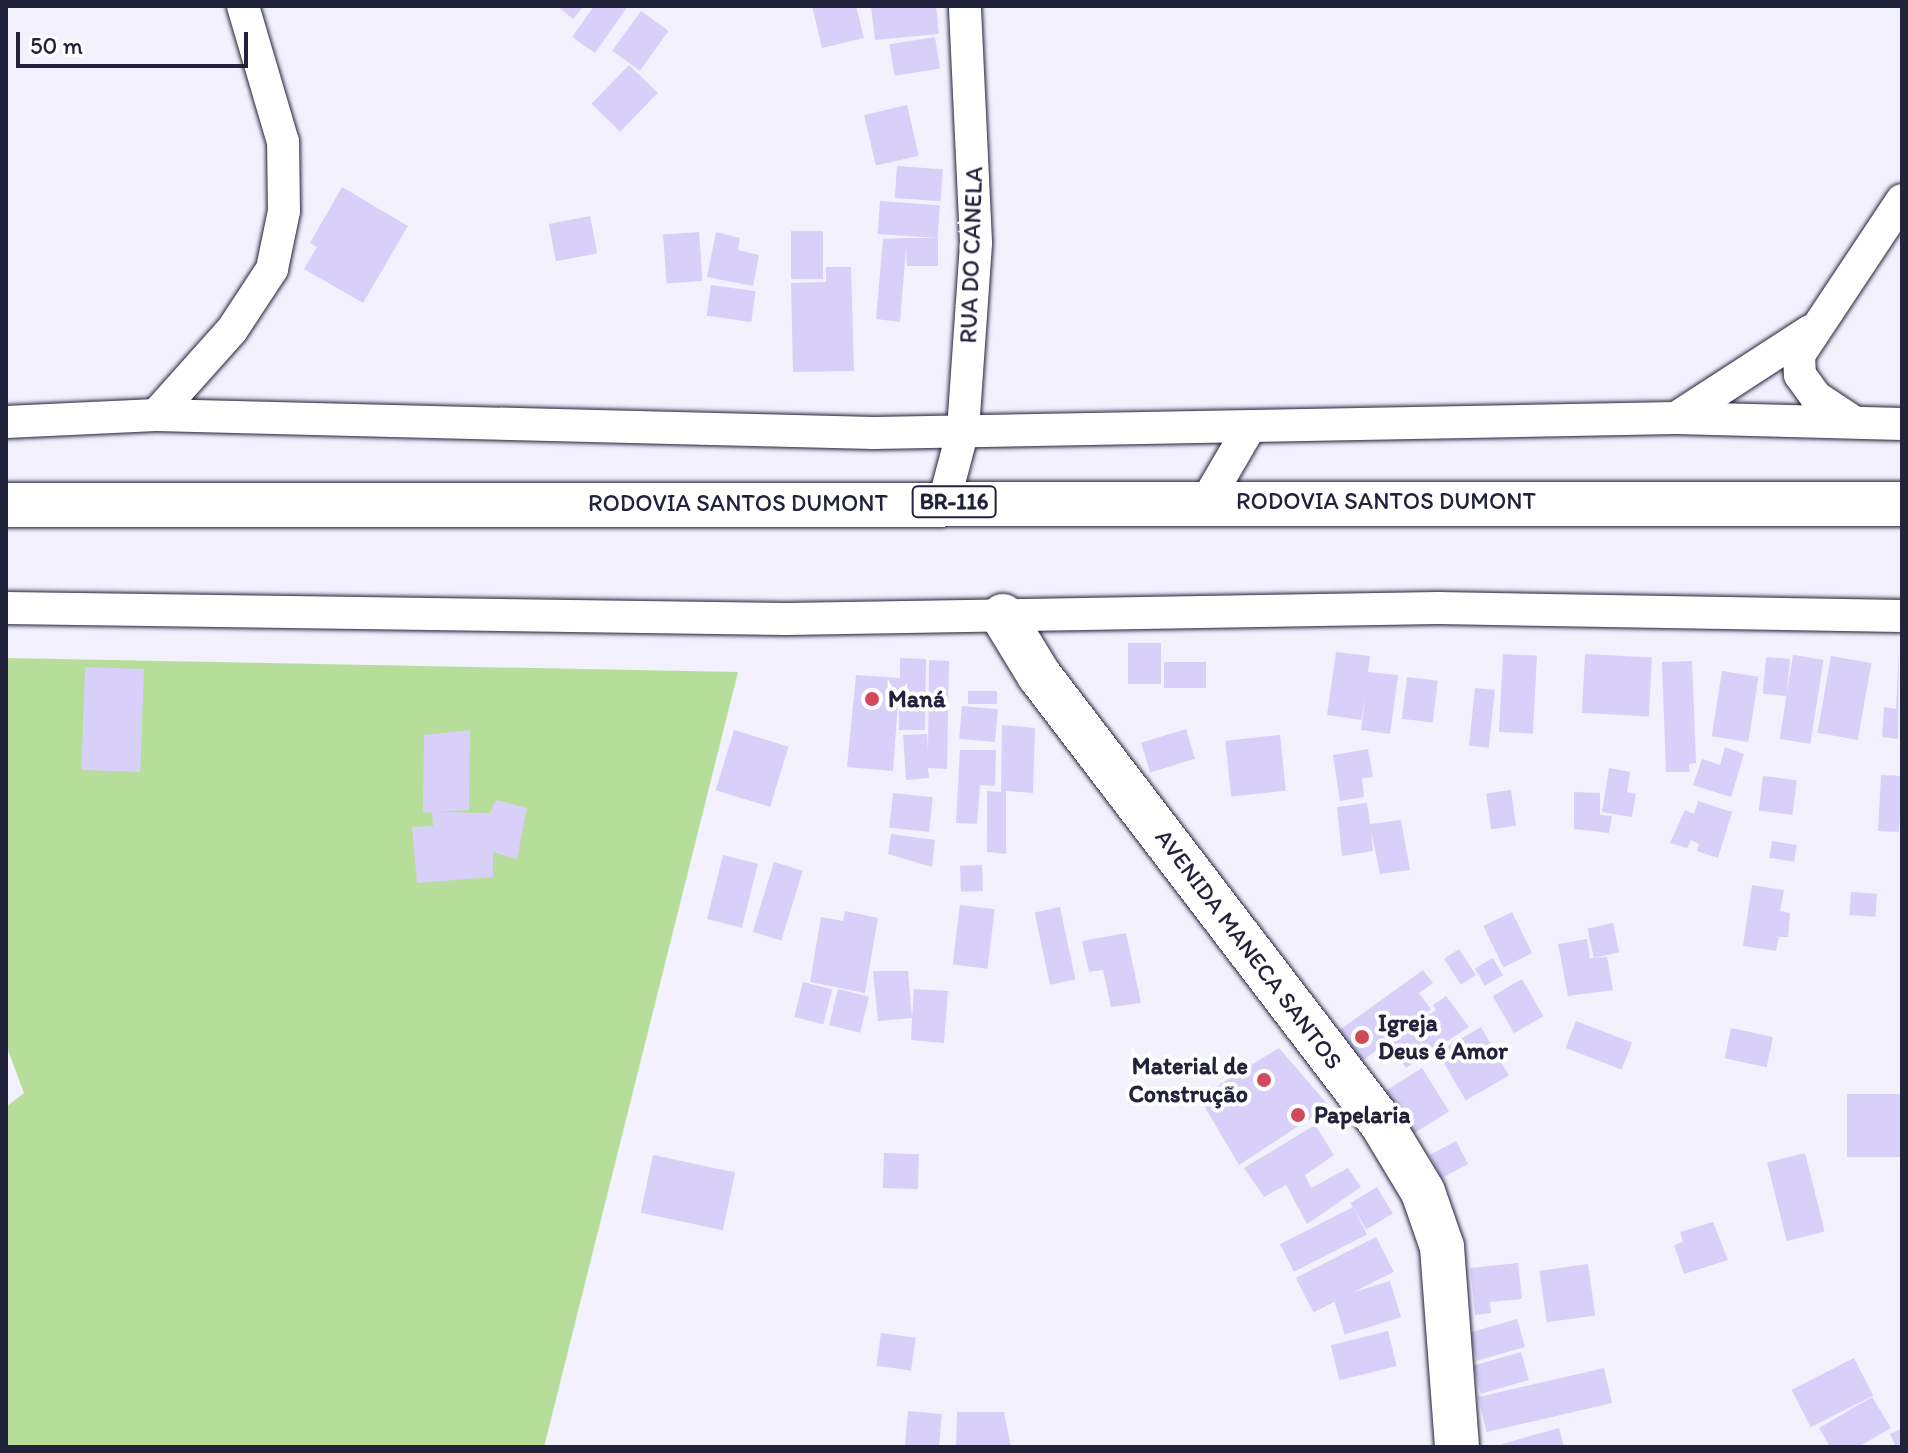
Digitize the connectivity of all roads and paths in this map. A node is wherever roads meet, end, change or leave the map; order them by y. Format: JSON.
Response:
{"nodes":[{"id":1,"x":243,"y":6,"type":"edge"},
{"id":2,"x":965,"y":6,"type":"edge"},
{"id":3,"x":1902,"y":200,"type":"edge"},
{"id":4,"x":1810,"y":331,"type":"junction"},
{"id":5,"x":156,"y":415,"type":"junction"},
{"id":6,"x":1676,"y":418,"type":"junction"},
{"id":7,"x":1851,"y":420,"type":"junction"},
{"id":8,"x":6,"y":422,"type":"edge"},
{"id":9,"x":1902,"y":424,"type":"edge"},
{"id":10,"x":963,"y":430,"type":"junction"},
{"id":11,"x":1248,"y":430,"type":"junction"},
{"id":12,"x":944,"y":502,"type":"junction"},
{"id":13,"x":1206,"y":502,"type":"junction"},
{"id":14,"x":1902,"y":504,"type":"edge"},
{"id":15,"x":6,"y":505,"type":"edge"},
{"id":16,"x":6,"y":608,"type":"edge"},
{"id":17,"x":1003,"y":616,"type":"junction"},
{"id":18,"x":1902,"y":616,"type":"edge"},
{"id":19,"x":1457,"y":1447,"type":"edge"}],
"edges":[{"from":1,"to":5,"type":"street"},
{"from":2,"to":10,"type":"street","name":"RUA DO CANELA"},
{"from":3,"to":4,"type":"street"},
{"from":4,"to":6,"type":"street"},
{"from":4,"to":7,"type":"street"},
{"from":5,"to":8,"type":"street"},
{"from":5,"to":10,"type":"street"},
{"from":6,"to":7,"type":"street"},
{"from":6,"to":11,"type":"street"},
{"from":7,"to":9,"type":"street"},
{"from":10,"to":11,"type":"street"},
{"from":10,"to":12,"type":"street","name":"RUA DO CANELA"},
{"from":11,"to":13,"type":"street"},
{"from":12,"to":13,"type":"main road","name":"RODOVIA SANTOS DUMONT","number":"BR-116"},
{"from":12,"to":15,"type":"main road","name":"RODOVIA SANTOS DUMONT","number":"BR-116"},
{"from":13,"to":14,"type":"main road","name":"RODOVIA SANTOS DUMONT","number":"BR-116"},
{"from":16,"to":17,"type":"street"},
{"from":17,"to":18,"type":"street"},
{"from":17,"to":19,"type":"main road","name":"AVENIDA MANECA SANTOS"}]}
